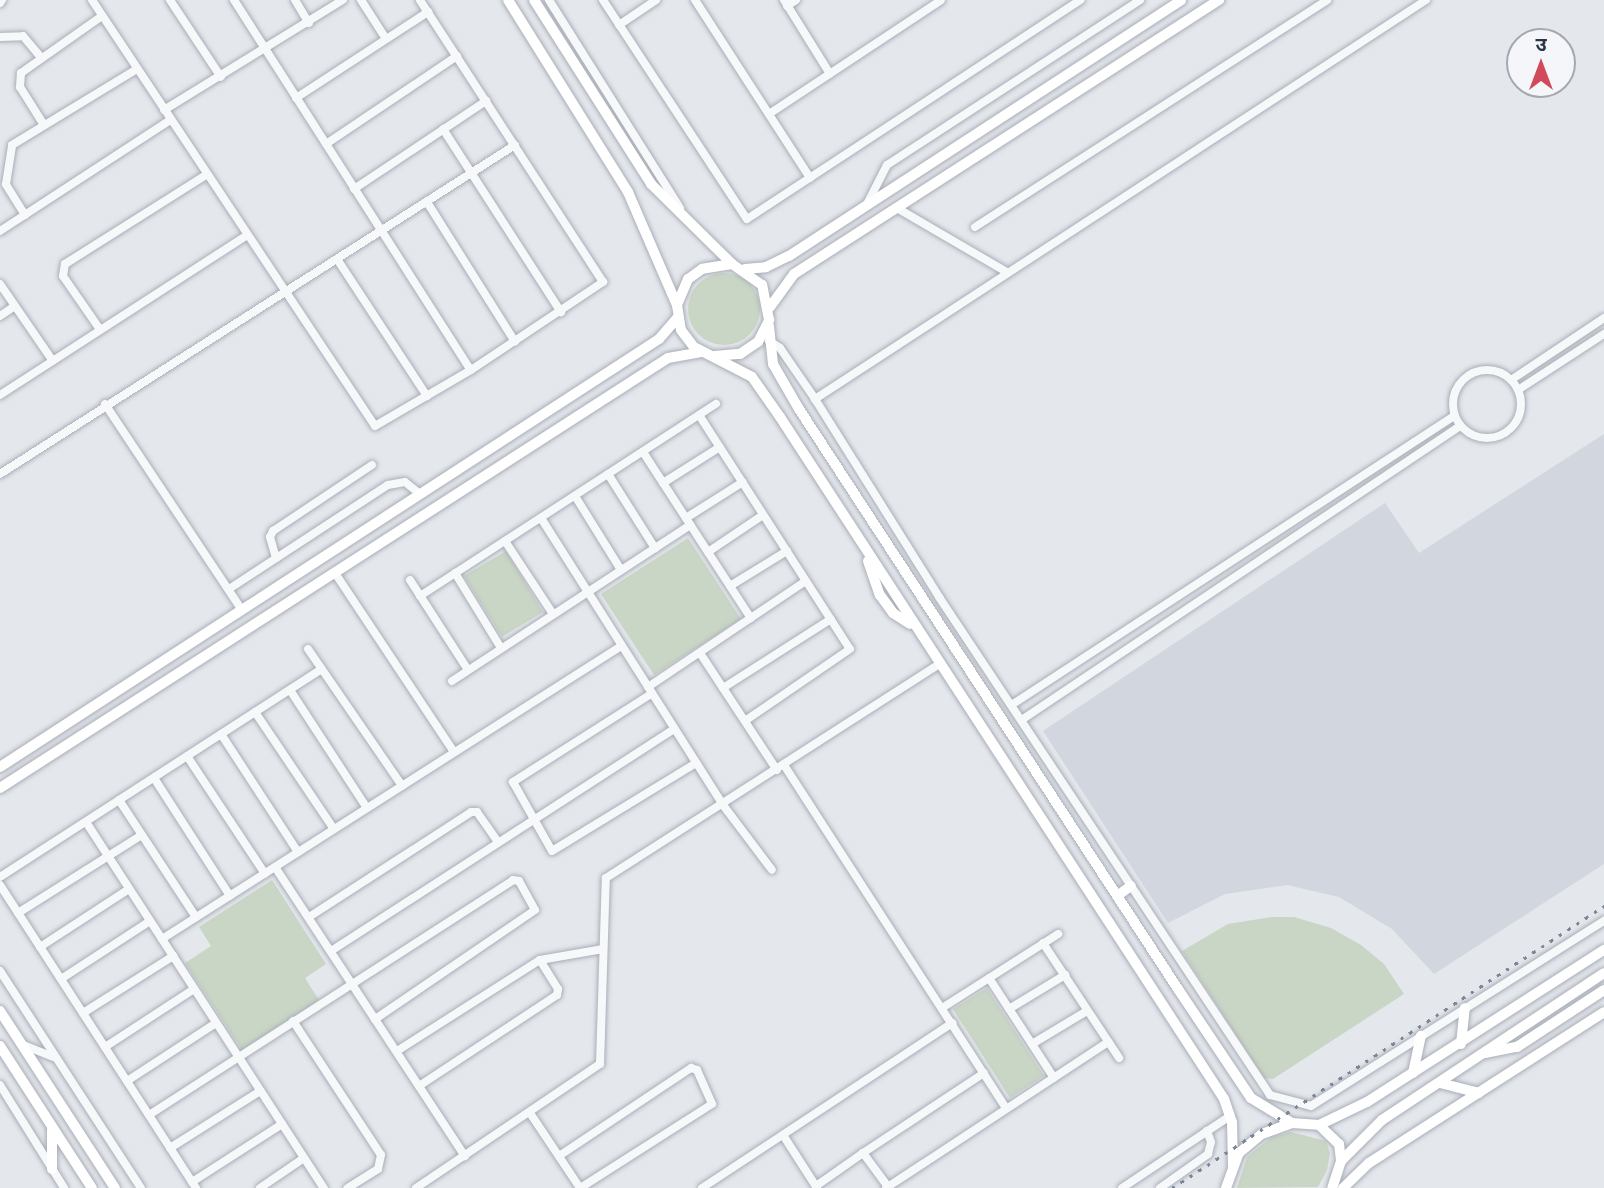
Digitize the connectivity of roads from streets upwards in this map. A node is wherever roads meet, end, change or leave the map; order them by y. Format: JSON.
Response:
{"nodes":[{"id":1,"x":92,"y":0,"type":"edge"},
{"id":2,"x":170,"y":0,"type":"edge"},
{"id":3,"x":233,"y":0,"type":"edge"},
{"id":4,"x":295,"y":0,"type":"edge"},
{"id":5,"x":343,"y":0,"type":"edge"},
{"id":6,"x":360,"y":0,"type":"edge"},
{"id":7,"x":420,"y":0,"type":"edge"},
{"id":8,"x":508,"y":0,"type":"edge"},
{"id":9,"x":534,"y":0,"type":"edge"},
{"id":10,"x":549,"y":0,"type":"edge"},
{"id":11,"x":603,"y":0,"type":"edge"},
{"id":12,"x":656,"y":0,"type":"edge"},
{"id":13,"x":695,"y":0,"type":"edge"},
{"id":14,"x":796,"y":0,"type":"edge"},
{"id":15,"x":942,"y":0,"type":"edge"},
{"id":16,"x":1140,"y":0,"type":"edge"},
{"id":17,"x":1181,"y":0,"type":"edge"},
{"id":18,"x":1219,"y":0,"type":"edge"},
{"id":19,"x":1327,"y":0,"type":"edge"},
{"id":20,"x":1426,"y":0,"type":"edge"},
{"id":21,"x":1079,"y":1,"type":"edge"},
{"id":22,"x":785,"y":3,"type":"edge"},
{"id":23,"x":428,"y":12,"type":"junction"},
{"id":24,"x":102,"y":16,"type":"junction"},
{"id":25,"x":309,"y":23,"type":"junction"},
{"id":26,"x":619,"y":25,"type":"junction"},
{"id":27,"x":0,"y":37,"type":"edge"},
{"id":28,"x":386,"y":39,"type":"junction"},
{"id":29,"x":266,"y":49,"type":"junction"},
{"id":30,"x":40,"y":56,"type":"junction"},
{"id":31,"x":457,"y":56,"type":"junction"},
{"id":32,"x":137,"y":69,"type":"junction"},
{"id":33,"x":830,"y":74,"type":"junction"},
{"id":34,"x":221,"y":77,"type":"junction"},
{"id":35,"x":296,"y":98,"type":"junction"},
{"id":36,"x":486,"y":101,"type":"junction"},
{"id":37,"x":164,"y":110,"type":"junction"},
{"id":38,"x":769,"y":114,"type":"junction"},
{"id":39,"x":170,"y":120,"type":"junction"},
{"id":40,"x":44,"y":125,"type":"junction"},
{"id":41,"x":443,"y":129,"type":"junction"},
{"id":42,"x":326,"y":144,"type":"junction"},
{"id":43,"x":515,"y":145,"type":"junction"},
{"id":44,"x":472,"y":173,"type":"junction"},
{"id":45,"x":206,"y":175,"type":"junction"},
{"id":46,"x":810,"y":178,"type":"junction"},
{"id":47,"x":354,"y":188,"type":"junction"},
{"id":48,"x":427,"y":202,"type":"junction"},
{"id":49,"x":867,"y":204,"type":"junction"},
{"id":50,"x":897,"y":208,"type":"junction"},
{"id":51,"x":25,"y":215,"type":"junction"},
{"id":52,"x":693,"y":228,"type":"junction"},
{"id":53,"x":975,"y":228,"type":"dead end"},
{"id":54,"x":0,"y":231,"type":"edge"},
{"id":55,"x":381,"y":231,"type":"junction"},
{"id":56,"x":246,"y":236,"type":"junction"},
{"id":57,"x":337,"y":260,"type":"junction"},
{"id":58,"x":732,"y":264,"type":"junction"},
{"id":59,"x":745,"y":269,"type":"junction"},
{"id":60,"x":1004,"y":271,"type":"junction"},
{"id":61,"x":0,"y":284,"type":"edge"},
{"id":62,"x":286,"y":291,"type":"junction"},
{"id":63,"x":677,"y":305,"type":"junction"},
{"id":64,"x":15,"y":306,"type":"junction"},
{"id":65,"x":770,"y":307,"type":"junction"},
{"id":66,"x":561,"y":312,"type":"junction"},
{"id":67,"x":0,"y":316,"type":"edge"},
{"id":68,"x":677,"y":318,"type":"junction"},
{"id":69,"x":1604,"y":318,"type":"edge"},
{"id":70,"x":769,"y":320,"type":"junction"},
{"id":71,"x":99,"y":328,"type":"junction"},
{"id":72,"x":1604,"y":334,"type":"edge"},
{"id":73,"x":769,"y":341,"type":"junction"},
{"id":74,"x":515,"y":342,"type":"junction"},
{"id":75,"x":710,"y":354,"type":"junction"},
{"id":76,"x":53,"y":361,"type":"junction"},
{"id":77,"x":471,"y":370,"type":"junction"},
{"id":78,"x":1511,"y":380,"type":"junction"},
{"id":79,"x":1518,"y":390,"type":"junction"},
{"id":80,"x":0,"y":395,"type":"edge"},
{"id":81,"x":427,"y":396,"type":"junction"},
{"id":82,"x":815,"y":399,"type":"junction"},
{"id":83,"x":104,"y":404,"type":"junction"},
{"id":84,"x":716,"y":404,"type":"dead end"},
{"id":85,"x":699,"y":415,"type":"junction"},
{"id":86,"x":1454,"y":416,"type":"junction"},
{"id":87,"x":1460,"y":426,"type":"junction"},
{"id":88,"x":720,"y":447,"type":"junction"},
{"id":89,"x":643,"y":452,"type":"junction"},
{"id":90,"x":372,"y":465,"type":"dead end"},
{"id":91,"x":0,"y":474,"type":"edge"},
{"id":92,"x":608,"y":474,"type":"junction"},
{"id":93,"x":743,"y":482,"type":"junction"},
{"id":94,"x":663,"y":483,"type":"junction"},
{"id":95,"x":420,"y":494,"type":"junction"},
{"id":96,"x":575,"y":496,"type":"junction"},
{"id":97,"x":764,"y":514,"type":"junction"},
{"id":98,"x":541,"y":518,"type":"junction"},
{"id":99,"x":688,"y":522,"type":"junction"},
{"id":100,"x":505,"y":541,"type":"junction"},
{"id":101,"x":655,"y":548,"type":"junction"},
{"id":102,"x":787,"y":551,"type":"junction"},
{"id":103,"x":708,"y":552,"type":"junction"},
{"id":104,"x":276,"y":558,"type":"junction"},
{"id":105,"x":621,"y":570,"type":"junction"},
{"id":106,"x":335,"y":573,"type":"junction"},
{"id":107,"x":455,"y":573,"type":"junction"},
{"id":108,"x":410,"y":580,"type":"dead end"},
{"id":109,"x":806,"y":581,"type":"junction"},
{"id":110,"x":730,"y":586,"type":"junction"},
{"id":111,"x":229,"y":589,"type":"junction"},
{"id":112,"x":587,"y":592,"type":"junction"},
{"id":113,"x":420,"y":596,"type":"junction"},
{"id":114,"x":242,"y":610,"type":"junction"},
{"id":115,"x":553,"y":614,"type":"junction"},
{"id":116,"x":751,"y":618,"type":"junction"},
{"id":117,"x":831,"y":619,"type":"junction"},
{"id":118,"x":621,"y":646,"type":"junction"},
{"id":119,"x":501,"y":648,"type":"junction"},
{"id":120,"x":308,"y":649,"type":"dead end"},
{"id":121,"x":700,"y":653,"type":"junction"},
{"id":122,"x":939,"y":664,"type":"junction"},
{"id":123,"x":322,"y":669,"type":"junction"},
{"id":124,"x":468,"y":670,"type":"junction"},
{"id":125,"x":452,"y":681,"type":"dead end"},
{"id":126,"x":723,"y":688,"type":"junction"},
{"id":127,"x":290,"y":690,"type":"junction"},
{"id":128,"x":650,"y":690,"type":"junction"},
{"id":129,"x":1013,"y":704,"type":"junction"},
{"id":130,"x":255,"y":712,"type":"junction"},
{"id":131,"x":1023,"y":719,"type":"junction"},
{"id":132,"x":745,"y":721,"type":"junction"},
{"id":133,"x":674,"y":729,"type":"junction"},
{"id":134,"x":221,"y":734,"type":"junction"},
{"id":135,"x":454,"y":752,"type":"junction"},
{"id":136,"x":187,"y":756,"type":"junction"},
{"id":137,"x":696,"y":763,"type":"junction"},
{"id":138,"x":0,"y":767,"type":"edge"},
{"id":139,"x":780,"y":767,"type":"junction"},
{"id":140,"x":154,"y":778,"type":"junction"},
{"id":141,"x":402,"y":786,"type":"junction"},
{"id":142,"x":0,"y":788,"type":"edge"},
{"id":143,"x":119,"y":800,"type":"junction"},
{"id":144,"x":723,"y":805,"type":"junction"},
{"id":145,"x":367,"y":808,"type":"junction"},
{"id":146,"x":533,"y":820,"type":"junction"},
{"id":147,"x":86,"y":822,"type":"junction"},
{"id":148,"x":334,"y":829,"type":"junction"},
{"id":149,"x":142,"y":835,"type":"junction"},
{"id":150,"x":498,"y":842,"type":"junction"},
{"id":151,"x":298,"y":852,"type":"junction"},
{"id":152,"x":108,"y":855,"type":"junction"},
{"id":153,"x":275,"y":867,"type":"junction"},
{"id":154,"x":772,"y":870,"type":"dead end"},
{"id":155,"x":265,"y":874,"type":"junction"},
{"id":156,"x":0,"y":877,"type":"edge"},
{"id":157,"x":0,"y":886,"type":"edge"},
{"id":158,"x":1130,"y":886,"type":"junction"},
{"id":159,"x":129,"y":889,"type":"junction"},
{"id":160,"x":229,"y":896,"type":"junction"},
{"id":161,"x":1117,"y":896,"type":"junction"},
{"id":162,"x":18,"y":913,"type":"junction"},
{"id":163,"x":196,"y":917,"type":"junction"},
{"id":164,"x":309,"y":918,"type":"junction"},
{"id":165,"x":150,"y":921,"type":"junction"},
{"id":166,"x":1604,"y":921,"type":"edge"},
{"id":167,"x":1058,"y":934,"type":"dead end"},
{"id":168,"x":162,"y":939,"type":"junction"},
{"id":169,"x":1043,"y":943,"type":"junction"},
{"id":170,"x":40,"y":947,"type":"junction"},
{"id":171,"x":603,"y":949,"type":"junction"},
{"id":172,"x":1604,"y":950,"type":"edge"},
{"id":173,"x":331,"y":951,"type":"junction"},
{"id":174,"x":173,"y":956,"type":"junction"},
{"id":175,"x":540,"y":960,"type":"junction"},
{"id":176,"x":0,"y":971,"type":"edge"},
{"id":177,"x":1604,"y":973,"type":"edge"},
{"id":178,"x":1065,"y":975,"type":"junction"},
{"id":179,"x":989,"y":978,"type":"junction"},
{"id":180,"x":61,"y":979,"type":"junction"},
{"id":181,"x":352,"y":984,"type":"junction"},
{"id":182,"x":194,"y":989,"type":"junction"},
{"id":183,"x":1604,"y":989,"type":"edge"},
{"id":184,"x":942,"y":1008,"type":"junction"},
{"id":185,"x":1465,"y":1008,"type":"junction"},
{"id":186,"x":1009,"y":1009,"type":"junction"},
{"id":187,"x":1087,"y":1010,"type":"junction"},
{"id":188,"x":0,"y":1011,"type":"edge"},
{"id":189,"x":1604,"y":1012,"type":"edge"},
{"id":190,"x":83,"y":1013,"type":"junction"},
{"id":191,"x":375,"y":1019,"type":"junction"},
{"id":192,"x":293,"y":1021,"type":"junction"},
{"id":193,"x":216,"y":1023,"type":"junction"},
{"id":194,"x":952,"y":1023,"type":"junction"},
{"id":195,"x":1421,"y":1036,"type":"junction"},
{"id":196,"x":1108,"y":1042,"type":"junction"},
{"id":197,"x":21,"y":1044,"type":"junction"},
{"id":198,"x":1032,"y":1044,"type":"junction"},
{"id":199,"x":1461,"y":1044,"type":"junction"},
{"id":200,"x":0,"y":1046,"type":"edge"},
{"id":201,"x":105,"y":1047,"type":"junction"},
{"id":202,"x":397,"y":1051,"type":"junction"},
{"id":203,"x":1484,"y":1053,"type":"junction"},
{"id":204,"x":238,"y":1056,"type":"junction"},
{"id":205,"x":56,"y":1058,"type":"junction"},
{"id":206,"x":1119,"y":1058,"type":"dead end"},
{"id":207,"x":984,"y":1073,"type":"junction"},
{"id":208,"x":1413,"y":1073,"type":"junction"},
{"id":209,"x":1054,"y":1077,"type":"junction"},
{"id":210,"x":127,"y":1081,"type":"junction"},
{"id":211,"x":1440,"y":1083,"type":"junction"},
{"id":212,"x":0,"y":1085,"type":"edge"},
{"id":213,"x":419,"y":1086,"type":"junction"},
{"id":214,"x":260,"y":1091,"type":"junction"},
{"id":215,"x":1479,"y":1093,"type":"junction"},
{"id":216,"x":1006,"y":1108,"type":"junction"},
{"id":217,"x":530,"y":1113,"type":"junction"},
{"id":218,"x":149,"y":1115,"type":"junction"},
{"id":219,"x":1230,"y":1116,"type":"junction"},
{"id":220,"x":1292,"y":1123,"type":"junction"},
{"id":221,"x":282,"y":1124,"type":"junction"},
{"id":222,"x":1319,"y":1125,"type":"junction"},
{"id":223,"x":52,"y":1128,"type":"junction"},
{"id":224,"x":1207,"y":1131,"type":"junction"},
{"id":225,"x":783,"y":1135,"type":"junction"},
{"id":226,"x":170,"y":1148,"type":"junction"},
{"id":227,"x":863,"y":1153,"type":"junction"},
{"id":228,"x":465,"y":1156,"type":"junction"},
{"id":229,"x":559,"y":1156,"type":"junction"},
{"id":230,"x":304,"y":1158,"type":"junction"},
{"id":231,"x":1341,"y":1161,"type":"junction"},
{"id":232,"x":1233,"y":1167,"type":"junction"},
{"id":233,"x":52,"y":1169,"type":"junction"},
{"id":234,"x":194,"y":1185,"type":"edge"},
{"id":235,"x":1225,"y":1186,"type":"edge"},
{"id":236,"x":817,"y":1187,"type":"edge"},
{"id":237,"x":64,"y":1188,"type":"edge"},
{"id":238,"x":92,"y":1188,"type":"edge"},
{"id":239,"x":115,"y":1188,"type":"edge"},
{"id":240,"x":141,"y":1188,"type":"edge"},
{"id":241,"x":260,"y":1188,"type":"edge"},
{"id":242,"x":324,"y":1188,"type":"edge"},
{"id":243,"x":348,"y":1188,"type":"edge"},
{"id":244,"x":416,"y":1188,"type":"edge"},
{"id":245,"x":580,"y":1188,"type":"edge"},
{"id":246,"x":702,"y":1188,"type":"edge"},
{"id":247,"x":888,"y":1188,"type":"edge"},
{"id":248,"x":1122,"y":1188,"type":"edge"},
{"id":249,"x":1160,"y":1188,"type":"edge"},
{"id":250,"x":1332,"y":1188,"type":"edge"},
{"id":251,"x":1343,"y":1188,"type":"edge"}],
"edges":[{"from":1,"to":24,"type":"street"},
{"from":2,"to":34,"type":"street"},
{"from":3,"to":29,"type":"street"},
{"from":4,"to":25,"type":"street"},
{"from":5,"to":25,"type":"street"},
{"from":6,"to":28,"type":"street"},
{"from":7,"to":23,"type":"street"},
{"from":8,"to":63,"type":"street"},
{"from":9,"to":52,"type":"street"},
{"from":10,"to":52,"type":"street"},
{"from":11,"to":26,"type":"street"},
{"from":12,"to":26,"type":"street"},
{"from":13,"to":38,"type":"street"},
{"from":14,"to":22,"type":"street"},
{"from":15,"to":33,"type":"street"},
{"from":16,"to":49,"type":"street"},
{"from":17,"to":49,"type":"street"},
{"from":18,"to":50,"type":"street"},
{"from":19,"to":53,"type":"street"},
{"from":20,"to":60,"type":"street"},
{"from":21,"to":46,"type":"street"},
{"from":22,"to":33,"type":"street"},
{"from":23,"to":28,"type":"street"},
{"from":23,"to":31,"type":"street"},
{"from":24,"to":30,"type":"street"},
{"from":24,"to":32,"type":"street"},
{"from":25,"to":29,"type":"street"},
{"from":26,"to":46,"type":"street"},
{"from":27,"to":30,"type":"street"},
{"from":28,"to":35,"type":"street"},
{"from":29,"to":34,"type":"street"},
{"from":29,"to":35,"type":"street"},
{"from":30,"to":40,"type":"street"},
{"from":31,"to":36,"type":"street"},
{"from":31,"to":42,"type":"street"},
{"from":32,"to":37,"type":"street"},
{"from":32,"to":40,"type":"street"},
{"from":33,"to":38,"type":"street"},
{"from":34,"to":37,"type":"street"},
{"from":35,"to":42,"type":"street"},
{"from":36,"to":41,"type":"street"},
{"from":36,"to":43,"type":"street"},
{"from":37,"to":39,"type":"street"},
{"from":38,"to":46,"type":"street"},
{"from":39,"to":45,"type":"street"},
{"from":39,"to":51,"type":"street"},
{"from":40,"to":51,"type":"street"},
{"from":41,"to":44,"type":"street"},
{"from":41,"to":47,"type":"street"},
{"from":42,"to":47,"type":"street"},
{"from":43,"to":44,"type":"street"},
{"from":43,"to":66,"type":"street"},
{"from":44,"to":48,"type":"street"},
{"from":44,"to":66,"type":"street"},
{"from":45,"to":56,"type":"street"},
{"from":45,"to":71,"type":"street"},
{"from":47,"to":55,"type":"street"},
{"from":48,"to":55,"type":"street"},
{"from":48,"to":74,"type":"street"},
{"from":49,"to":59,"type":"street"},
{"from":50,"to":60,"type":"street"},
{"from":50,"to":65,"type":"street"},
{"from":51,"to":54,"type":"street"},
{"from":52,"to":58,"type":"street"},
{"from":55,"to":57,"type":"street"},
{"from":55,"to":77,"type":"street"},
{"from":56,"to":62,"type":"street"},
{"from":56,"to":71,"type":"street"},
{"from":57,"to":62,"type":"street"},
{"from":57,"to":81,"type":"street"},
{"from":58,"to":59,"type":"street"},
{"from":58,"to":63,"type":"street"},
{"from":59,"to":65,"type":"street"},
{"from":60,"to":82,"type":"street"},
{"from":61,"to":64,"type":"street"},
{"from":62,"to":81,"type":"street"},
{"from":62,"to":83,"type":"street"},
{"from":63,"to":68,"type":"street"},
{"from":64,"to":67,"type":"street"},
{"from":64,"to":76,"type":"street"},
{"from":65,"to":70,"type":"street"},
{"from":66,"to":74,"type":"street"},
{"from":68,"to":75,"type":"street"},
{"from":68,"to":95,"type":"street"},
{"from":69,"to":78,"type":"street"},
{"from":70,"to":73,"type":"street"},
{"from":70,"to":75,"type":"street"},
{"from":71,"to":76,"type":"street"},
{"from":72,"to":79,"type":"street"},
{"from":73,"to":82,"type":"street"},
{"from":73,"to":161,"type":"street"},
{"from":74,"to":77,"type":"street"},
{"from":75,"to":106,"type":"street"},
{"from":75,"to":122,"type":"street"},
{"from":76,"to":80,"type":"street"},
{"from":77,"to":81,"type":"street"},
{"from":78,"to":79,"type":"street"},
{"from":78,"to":86,"type":"street"},
{"from":79,"to":87,"type":"street"},
{"from":82,"to":129,"type":"street"},
{"from":83,"to":91,"type":"street"},
{"from":83,"to":111,"type":"street"},
{"from":84,"to":85,"type":"street"},
{"from":85,"to":88,"type":"street"},
{"from":85,"to":89,"type":"street"},
{"from":86,"to":87,"type":"street"},
{"from":86,"to":129,"type":"street"},
{"from":87,"to":131,"type":"street"},
{"from":88,"to":93,"type":"street"},
{"from":88,"to":94,"type":"street"},
{"from":89,"to":92,"type":"street"},
{"from":89,"to":94,"type":"street"},
{"from":90,"to":104,"type":"street"},
{"from":92,"to":96,"type":"street"},
{"from":92,"to":101,"type":"street"},
{"from":93,"to":97,"type":"street"},
{"from":93,"to":99,"type":"street"},
{"from":94,"to":99,"type":"street"},
{"from":95,"to":104,"type":"street"},
{"from":95,"to":114,"type":"street"},
{"from":96,"to":98,"type":"street"},
{"from":96,"to":105,"type":"street"},
{"from":97,"to":102,"type":"street"},
{"from":97,"to":103,"type":"street"},
{"from":98,"to":100,"type":"street"},
{"from":98,"to":112,"type":"street"},
{"from":99,"to":101,"type":"street"},
{"from":99,"to":103,"type":"street"},
{"from":100,"to":107,"type":"street"},
{"from":100,"to":115,"type":"street"},
{"from":101,"to":105,"type":"street"},
{"from":102,"to":109,"type":"street"},
{"from":102,"to":110,"type":"street"},
{"from":103,"to":110,"type":"street"},
{"from":104,"to":111,"type":"street"},
{"from":105,"to":112,"type":"street"},
{"from":106,"to":135,"type":"street"},
{"from":106,"to":142,"type":"street"},
{"from":107,"to":113,"type":"street"},
{"from":107,"to":119,"type":"street"},
{"from":108,"to":113,"type":"street"},
{"from":109,"to":116,"type":"street"},
{"from":109,"to":117,"type":"street"},
{"from":110,"to":116,"type":"street"},
{"from":111,"to":114,"type":"street"},
{"from":112,"to":115,"type":"street"},
{"from":112,"to":118,"type":"street"},
{"from":113,"to":124,"type":"street"},
{"from":114,"to":138,"type":"street"},
{"from":115,"to":119,"type":"street"},
{"from":116,"to":121,"type":"street"},
{"from":117,"to":126,"type":"street"},
{"from":117,"to":132,"type":"street"},
{"from":118,"to":128,"type":"street"},
{"from":118,"to":135,"type":"street"},
{"from":119,"to":124,"type":"street"},
{"from":120,"to":123,"type":"street"},
{"from":121,"to":126,"type":"street"},
{"from":121,"to":128,"type":"street"},
{"from":122,"to":139,"type":"street"},
{"from":122,"to":219,"type":"street"},
{"from":123,"to":127,"type":"street"},
{"from":123,"to":141,"type":"street"},
{"from":124,"to":125,"type":"street"},
{"from":126,"to":132,"type":"street"},
{"from":127,"to":130,"type":"street"},
{"from":127,"to":145,"type":"street"},
{"from":128,"to":133,"type":"street"},
{"from":128,"to":146,"type":"street"},
{"from":129,"to":131,"type":"street"},
{"from":130,"to":134,"type":"street"},
{"from":130,"to":148,"type":"street"},
{"from":131,"to":158,"type":"street"},
{"from":132,"to":139,"type":"street"},
{"from":133,"to":137,"type":"street"},
{"from":133,"to":146,"type":"street"},
{"from":134,"to":136,"type":"street"},
{"from":134,"to":151,"type":"street"},
{"from":135,"to":141,"type":"street"},
{"from":136,"to":140,"type":"street"},
{"from":136,"to":155,"type":"street"},
{"from":137,"to":144,"type":"street"},
{"from":137,"to":146,"type":"street"},
{"from":139,"to":144,"type":"street"},
{"from":139,"to":184,"type":"street"},
{"from":140,"to":143,"type":"street"},
{"from":140,"to":160,"type":"street"},
{"from":141,"to":145,"type":"street"},
{"from":143,"to":147,"type":"street"},
{"from":143,"to":149,"type":"street"},
{"from":144,"to":154,"type":"street"},
{"from":144,"to":171,"type":"street"},
{"from":145,"to":148,"type":"street"},
{"from":146,"to":150,"type":"street"},
{"from":147,"to":152,"type":"street"},
{"from":147,"to":156,"type":"street"},
{"from":148,"to":151,"type":"street"},
{"from":149,"to":152,"type":"street"},
{"from":149,"to":163,"type":"street"},
{"from":150,"to":164,"type":"street"},
{"from":150,"to":173,"type":"street"},
{"from":151,"to":153,"type":"street"},
{"from":152,"to":159,"type":"street"},
{"from":152,"to":162,"type":"street"},
{"from":153,"to":155,"type":"street"},
{"from":153,"to":164,"type":"street"},
{"from":155,"to":160,"type":"street"},
{"from":157,"to":162,"type":"street"},
{"from":158,"to":161,"type":"street"},
{"from":158,"to":195,"type":"street"},
{"from":159,"to":165,"type":"street"},
{"from":159,"to":170,"type":"street"},
{"from":160,"to":163,"type":"street"},
{"from":161,"to":220,"type":"street"},
{"from":162,"to":170,"type":"street"},
{"from":163,"to":168,"type":"street"},
{"from":164,"to":173,"type":"street"},
{"from":165,"to":168,"type":"street"},
{"from":165,"to":180,"type":"street"},
{"from":166,"to":185,"type":"street"},
{"from":167,"to":169,"type":"street"},
{"from":168,"to":174,"type":"street"},
{"from":169,"to":178,"type":"street"},
{"from":169,"to":179,"type":"street"},
{"from":170,"to":180,"type":"street"},
{"from":171,"to":175,"type":"street"},
{"from":171,"to":217,"type":"street"},
{"from":172,"to":199,"type":"street"},
{"from":173,"to":181,"type":"street"},
{"from":174,"to":182,"type":"street"},
{"from":174,"to":190,"type":"street"},
{"from":175,"to":202,"type":"street"},
{"from":175,"to":213,"type":"street"},
{"from":176,"to":205,"type":"street"},
{"from":177,"to":203,"type":"street"},
{"from":178,"to":186,"type":"street"},
{"from":178,"to":187,"type":"street"},
{"from":179,"to":184,"type":"street"},
{"from":179,"to":186,"type":"street"},
{"from":180,"to":190,"type":"street"},
{"from":181,"to":191,"type":"street"},
{"from":181,"to":191,"type":"street"},
{"from":181,"to":192,"type":"street"},
{"from":182,"to":193,"type":"street"},
{"from":182,"to":201,"type":"street"},
{"from":183,"to":203,"type":"street"},
{"from":184,"to":194,"type":"street"},
{"from":185,"to":195,"type":"street"},
{"from":185,"to":199,"type":"street"},
{"from":186,"to":198,"type":"street"},
{"from":187,"to":196,"type":"street"},
{"from":187,"to":198,"type":"street"},
{"from":188,"to":197,"type":"street"},
{"from":189,"to":215,"type":"street"},
{"from":190,"to":201,"type":"street"},
{"from":191,"to":202,"type":"street"},
{"from":192,"to":204,"type":"street"},
{"from":192,"to":243,"type":"street"},
{"from":193,"to":204,"type":"street"},
{"from":193,"to":210,"type":"street"},
{"from":194,"to":207,"type":"street"},
{"from":194,"to":225,"type":"street"},
{"from":195,"to":208,"type":"street"},
{"from":196,"to":206,"type":"street"},
{"from":196,"to":209,"type":"street"},
{"from":197,"to":205,"type":"street"},
{"from":197,"to":239,"type":"street"},
{"from":198,"to":209,"type":"street"},
{"from":199,"to":208,"type":"street"},
{"from":200,"to":223,"type":"street"},
{"from":201,"to":210,"type":"street"},
{"from":202,"to":213,"type":"street"},
{"from":203,"to":211,"type":"street"},
{"from":204,"to":214,"type":"street"},
{"from":204,"to":218,"type":"street"},
{"from":205,"to":240,"type":"street"},
{"from":207,"to":216,"type":"street"},
{"from":207,"to":227,"type":"street"},
{"from":208,"to":222,"type":"street"},
{"from":209,"to":216,"type":"street"},
{"from":210,"to":218,"type":"street"},
{"from":211,"to":215,"type":"street"},
{"from":211,"to":231,"type":"street"},
{"from":212,"to":233,"type":"street"},
{"from":213,"to":228,"type":"street"},
{"from":214,"to":221,"type":"street"},
{"from":214,"to":226,"type":"street"},
{"from":215,"to":251,"type":"street"},
{"from":216,"to":247,"type":"street"},
{"from":217,"to":228,"type":"street"},
{"from":217,"to":229,"type":"street"},
{"from":218,"to":226,"type":"street"},
{"from":219,"to":224,"type":"street"},
{"from":219,"to":232,"type":"street"},
{"from":220,"to":222,"type":"street"},
{"from":220,"to":232,"type":"street"},
{"from":221,"to":230,"type":"street"},
{"from":221,"to":234,"type":"street"},
{"from":222,"to":231,"type":"street"},
{"from":223,"to":233,"type":"street"},
{"from":223,"to":238,"type":"street"},
{"from":224,"to":248,"type":"street"},
{"from":224,"to":249,"type":"street"},
{"from":225,"to":236,"type":"street"},
{"from":225,"to":246,"type":"street"},
{"from":226,"to":234,"type":"street"},
{"from":227,"to":236,"type":"street"},
{"from":227,"to":247,"type":"street"},
{"from":228,"to":244,"type":"street"},
{"from":229,"to":245,"type":"street"},
{"from":229,"to":245,"type":"street"},
{"from":230,"to":241,"type":"street"},
{"from":230,"to":242,"type":"street"},
{"from":231,"to":250,"type":"street"},
{"from":232,"to":235,"type":"street"},
{"from":233,"to":237,"type":"street"}]}
